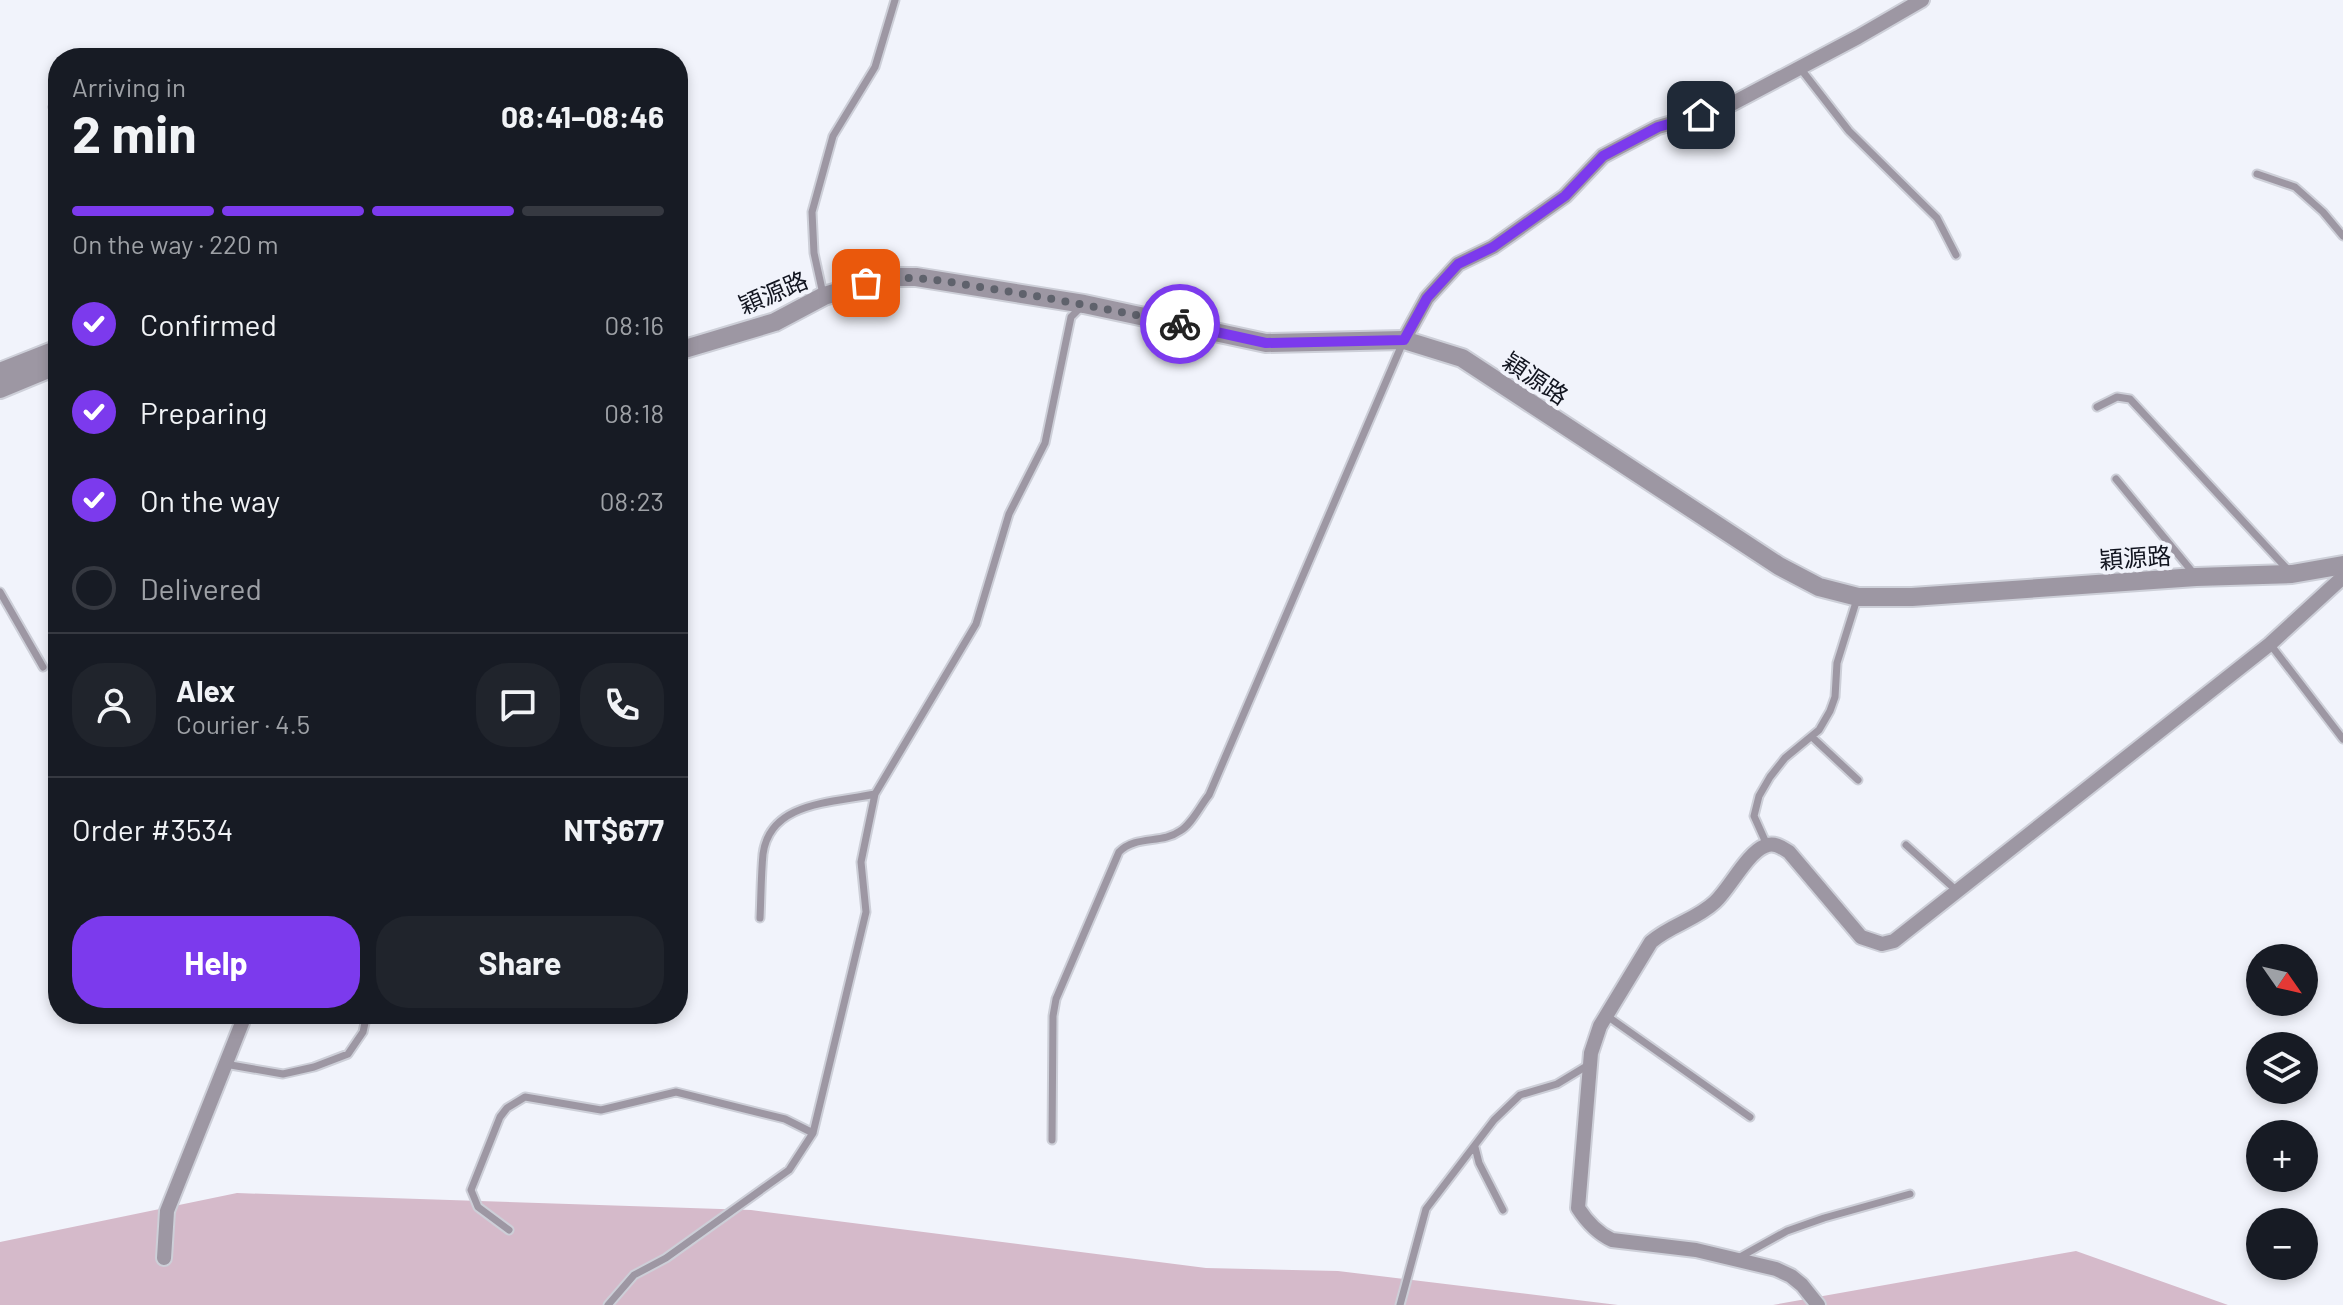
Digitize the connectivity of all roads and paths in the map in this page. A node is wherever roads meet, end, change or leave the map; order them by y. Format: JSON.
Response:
{"nodes":[{"id":1,"x":895,"y":0,"type":"edge"},
{"id":2,"x":1922,"y":0,"type":"edge"},
{"id":3,"x":1800,"y":68,"type":"junction"},
{"id":4,"x":2257,"y":174,"type":"dead end"},
{"id":5,"x":2343,"y":236,"type":"edge"},
{"id":6,"x":1956,"y":255,"type":"dead end"},
{"id":7,"x":824,"y":296,"type":"junction"},
{"id":8,"x":1084,"y":304,"type":"junction"},
{"id":9,"x":1404,"y":340,"type":"junction"},
{"id":10,"x":688,"y":348,"type":"edge"},
{"id":11,"x":48,"y":353,"type":"edge"},
{"id":12,"x":48,"y":369,"type":"edge"},
{"id":13,"x":0,"y":372,"type":"edge"},
{"id":14,"x":0,"y":389,"type":"edge"},
{"id":15,"x":2097,"y":407,"type":"dead end"},
{"id":16,"x":2116,"y":479,"type":"dead end"},
{"id":17,"x":2343,"y":565,"type":"edge"},
{"id":18,"x":2292,"y":574,"type":"junction"},
{"id":19,"x":2196,"y":577,"type":"junction"},
{"id":20,"x":2343,"y":577,"type":"edge"},
{"id":21,"x":0,"y":592,"type":"edge"},
{"id":22,"x":1858,"y":597,"type":"junction"},
{"id":23,"x":2270,"y":644,"type":"junction"},
{"id":24,"x":43,"y":667,"type":"dead end"},
{"id":25,"x":1812,"y":737,"type":"junction"},
{"id":26,"x":2343,"y":739,"type":"edge"},
{"id":27,"x":1858,"y":780,"type":"dead end"},
{"id":28,"x":875,"y":794,"type":"junction"},
{"id":29,"x":1767,"y":845,"type":"junction"},
{"id":30,"x":1906,"y":845,"type":"dead end"},
{"id":31,"x":1959,"y":893,"type":"junction"},
{"id":32,"x":760,"y":918,"type":"dead end"},
{"id":33,"x":1607,"y":1016,"type":"junction"},
{"id":34,"x":242,"y":1024,"type":"edge"},
{"id":35,"x":365,"y":1024,"type":"edge"},
{"id":36,"x":225,"y":1064,"type":"junction"},
{"id":37,"x":1590,"y":1064,"type":"junction"},
{"id":38,"x":1750,"y":1117,"type":"dead end"},
{"id":39,"x":813,"y":1133,"type":"junction"},
{"id":40,"x":1052,"y":1140,"type":"dead end"},
{"id":41,"x":1475,"y":1147,"type":"junction"},
{"id":42,"x":1910,"y":1194,"type":"dead end"},
{"id":43,"x":1503,"y":1210,"type":"dead end"},
{"id":44,"x":509,"y":1230,"type":"dead end"},
{"id":45,"x":164,"y":1258,"type":"dead end"},
{"id":46,"x":1735,"y":1260,"type":"junction"},
{"id":47,"x":608,"y":1305,"type":"edge"},
{"id":48,"x":1400,"y":1305,"type":"edge"},
{"id":49,"x":1818,"y":1305,"type":"edge"}],
"edges":[{"from":1,"to":7,"type":"lane"},
{"from":2,"to":3,"type":"street"},
{"from":3,"to":6,"type":"lane"},
{"from":3,"to":9,"type":"street"},
{"from":4,"to":5,"type":"lane"},
{"from":7,"to":8,"type":"street","name":"穎源路"},
{"from":7,"to":10,"type":"street","name":"穎源路"},
{"from":8,"to":9,"type":"street","name":"穎源路"},
{"from":8,"to":28,"type":"lane"},
{"from":9,"to":22,"type":"street","name":"穎源路"},
{"from":9,"to":40,"type":"lane"},
{"from":11,"to":13,"type":"street"},
{"from":12,"to":14,"type":"street"},
{"from":15,"to":18,"type":"lane"},
{"from":16,"to":19,"type":"lane"},
{"from":17,"to":18,"type":"street","name":"穎源路"},
{"from":18,"to":19,"type":"street","name":"穎源路"},
{"from":19,"to":22,"type":"street","name":"穎源路"},
{"from":20,"to":23,"type":"street"},
{"from":21,"to":24,"type":"lane"},
{"from":22,"to":25,"type":"lane"},
{"from":23,"to":26,"type":"lane"},
{"from":23,"to":31,"type":"street"},
{"from":25,"to":27,"type":"lane"},
{"from":25,"to":29,"type":"lane"},
{"from":28,"to":32,"type":"lane"},
{"from":28,"to":39,"type":"lane"},
{"from":29,"to":31,"type":"street"},
{"from":29,"to":33,"type":"street"},
{"from":30,"to":31,"type":"lane"},
{"from":33,"to":37,"type":"street"},
{"from":33,"to":38,"type":"lane"},
{"from":34,"to":36,"type":"street"},
{"from":35,"to":36,"type":"lane"},
{"from":36,"to":45,"type":"street"},
{"from":37,"to":41,"type":"lane"},
{"from":37,"to":46,"type":"street"},
{"from":39,"to":44,"type":"lane"},
{"from":39,"to":47,"type":"lane"},
{"from":41,"to":43,"type":"lane"},
{"from":41,"to":48,"type":"lane"},
{"from":42,"to":46,"type":"lane"},
{"from":46,"to":49,"type":"street"}]}
